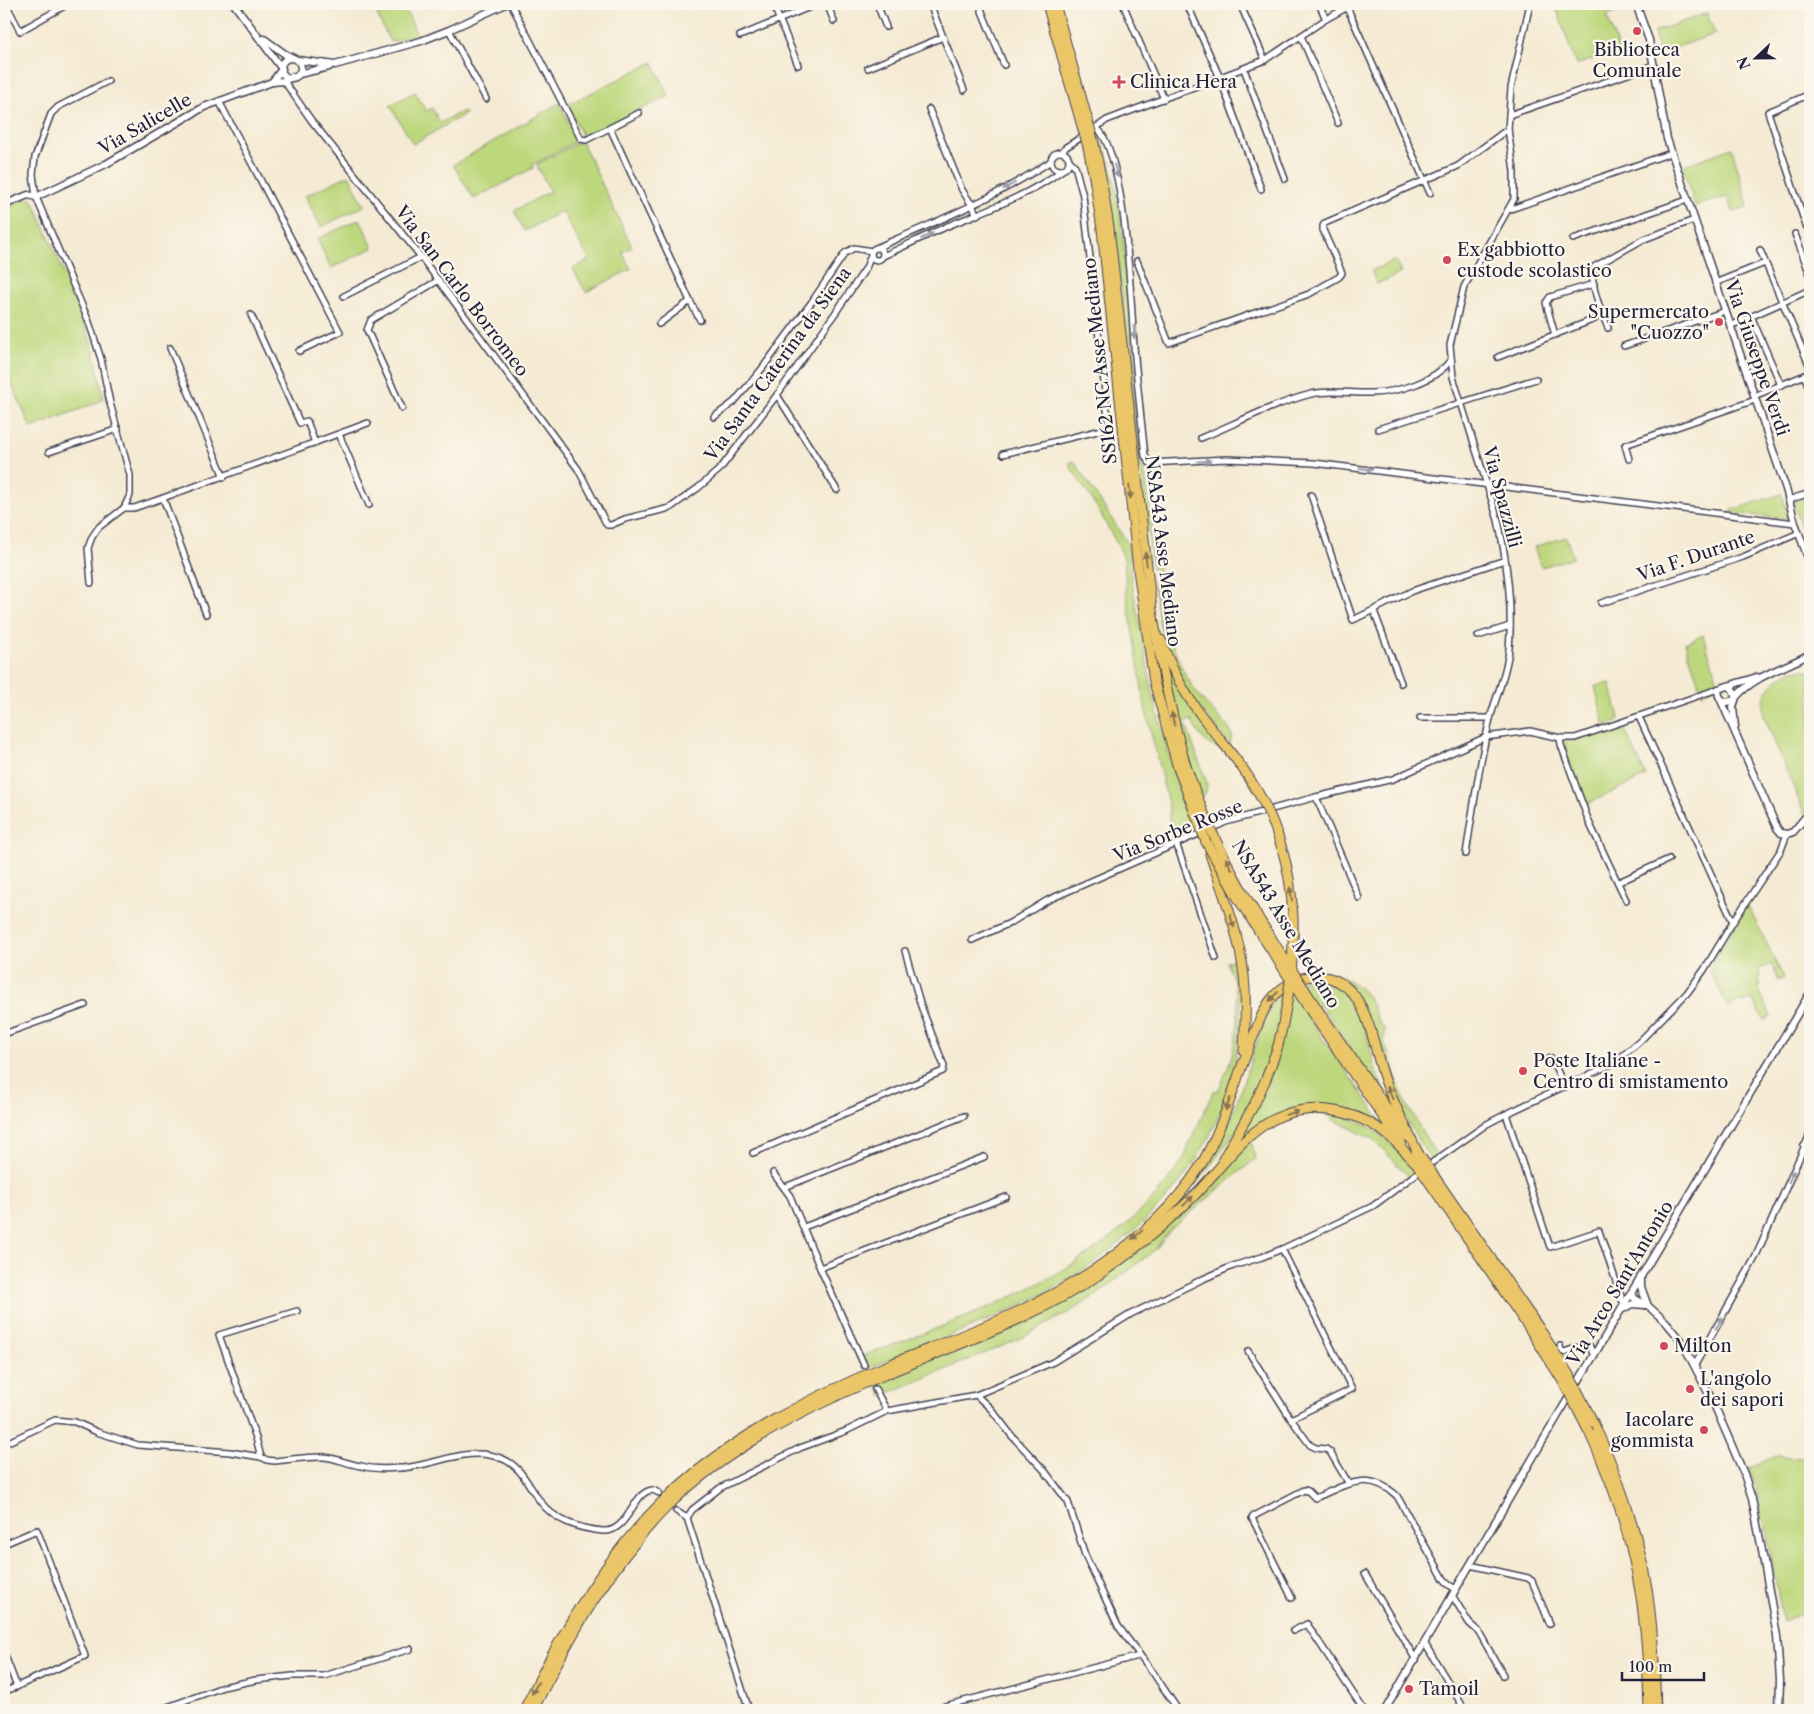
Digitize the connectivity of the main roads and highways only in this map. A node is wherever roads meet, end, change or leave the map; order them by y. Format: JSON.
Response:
{"nodes":[{"id":1,"x":1047,"y":4,"type":"edge"},
{"id":2,"x":1055,"y":4,"type":"edge"},
{"id":3,"x":1099,"y":182,"type":"junction"},
{"id":4,"x":1134,"y":535,"type":"joint"},
{"id":5,"x":1152,"y":611,"type":"junction"},
{"id":6,"x":1182,"y":767,"type":"junction"},
{"id":7,"x":1206,"y":842,"type":"junction"},
{"id":8,"x":1315,"y":1012,"type":"junction"},
{"id":9,"x":1244,"y":1058,"type":"junction"},
{"id":10,"x":1234,"y":1146,"type":"junction"},
{"id":11,"x":1416,"y":1157,"type":"junction"},
{"id":12,"x":1535,"y":1329,"type":"junction"},
{"id":13,"x":524,"y":1710,"type":"edge"},
{"id":14,"x":533,"y":1710,"type":"edge"},
{"id":15,"x":1649,"y":1710,"type":"edge"},
{"id":16,"x":1656,"y":1710,"type":"edge"}],
"edges":[{"from":1,"to":3,"type":"highway","name":"NSA543 Asse Mediano","bridge":true},
{"from":2,"to":3,"type":"highway","name":"SS162 NC Asse Mediano","bridge":true},
{"from":3,"to":4,"type":"highway","name":"SS162 NC Asse Mediano","one_way":true},
{"from":5,"to":3,"type":"highway","name":"NSA543 Asse Mediano","one_way":true},
{"from":4,"to":6,"type":"highway","name":"NSA543 Asse Mediano"},
{"from":6,"to":5,"type":"highway","name":"NSA543 Asse Mediano","one_way":true},
{"from":10,"to":5,"type":"highway","one_way":true,"bridge":true},
{"from":6,"to":7,"type":"highway","name":"NSA543 Asse Mediano","bridge":true},
{"from":8,"to":6,"type":"highway","name":"NSA543 Asse Mediano","one_way":true,"bridge":true},
{"from":7,"to":8,"type":"highway","name":"NSA543 Asse Mediano","bridge":true},
{"from":7,"to":9,"type":"highway","one_way":true,"bridge":true},
{"from":8,"to":11,"type":"highway","name":"NSA543 Asse Mediano"},
{"from":11,"to":9,"type":"highway","one_way":true},
{"from":9,"to":13,"type":"highway","one_way":true},
{"from":10,"to":11,"type":"highway","one_way":true},
{"from":14,"to":10,"type":"highway","one_way":true},
{"from":11,"to":12,"type":"highway","name":"NSA543 Asse Mediano"},
{"from":12,"to":15,"type":"highway","bridge":true},
{"from":12,"to":16,"type":"highway","bridge":true}]}
